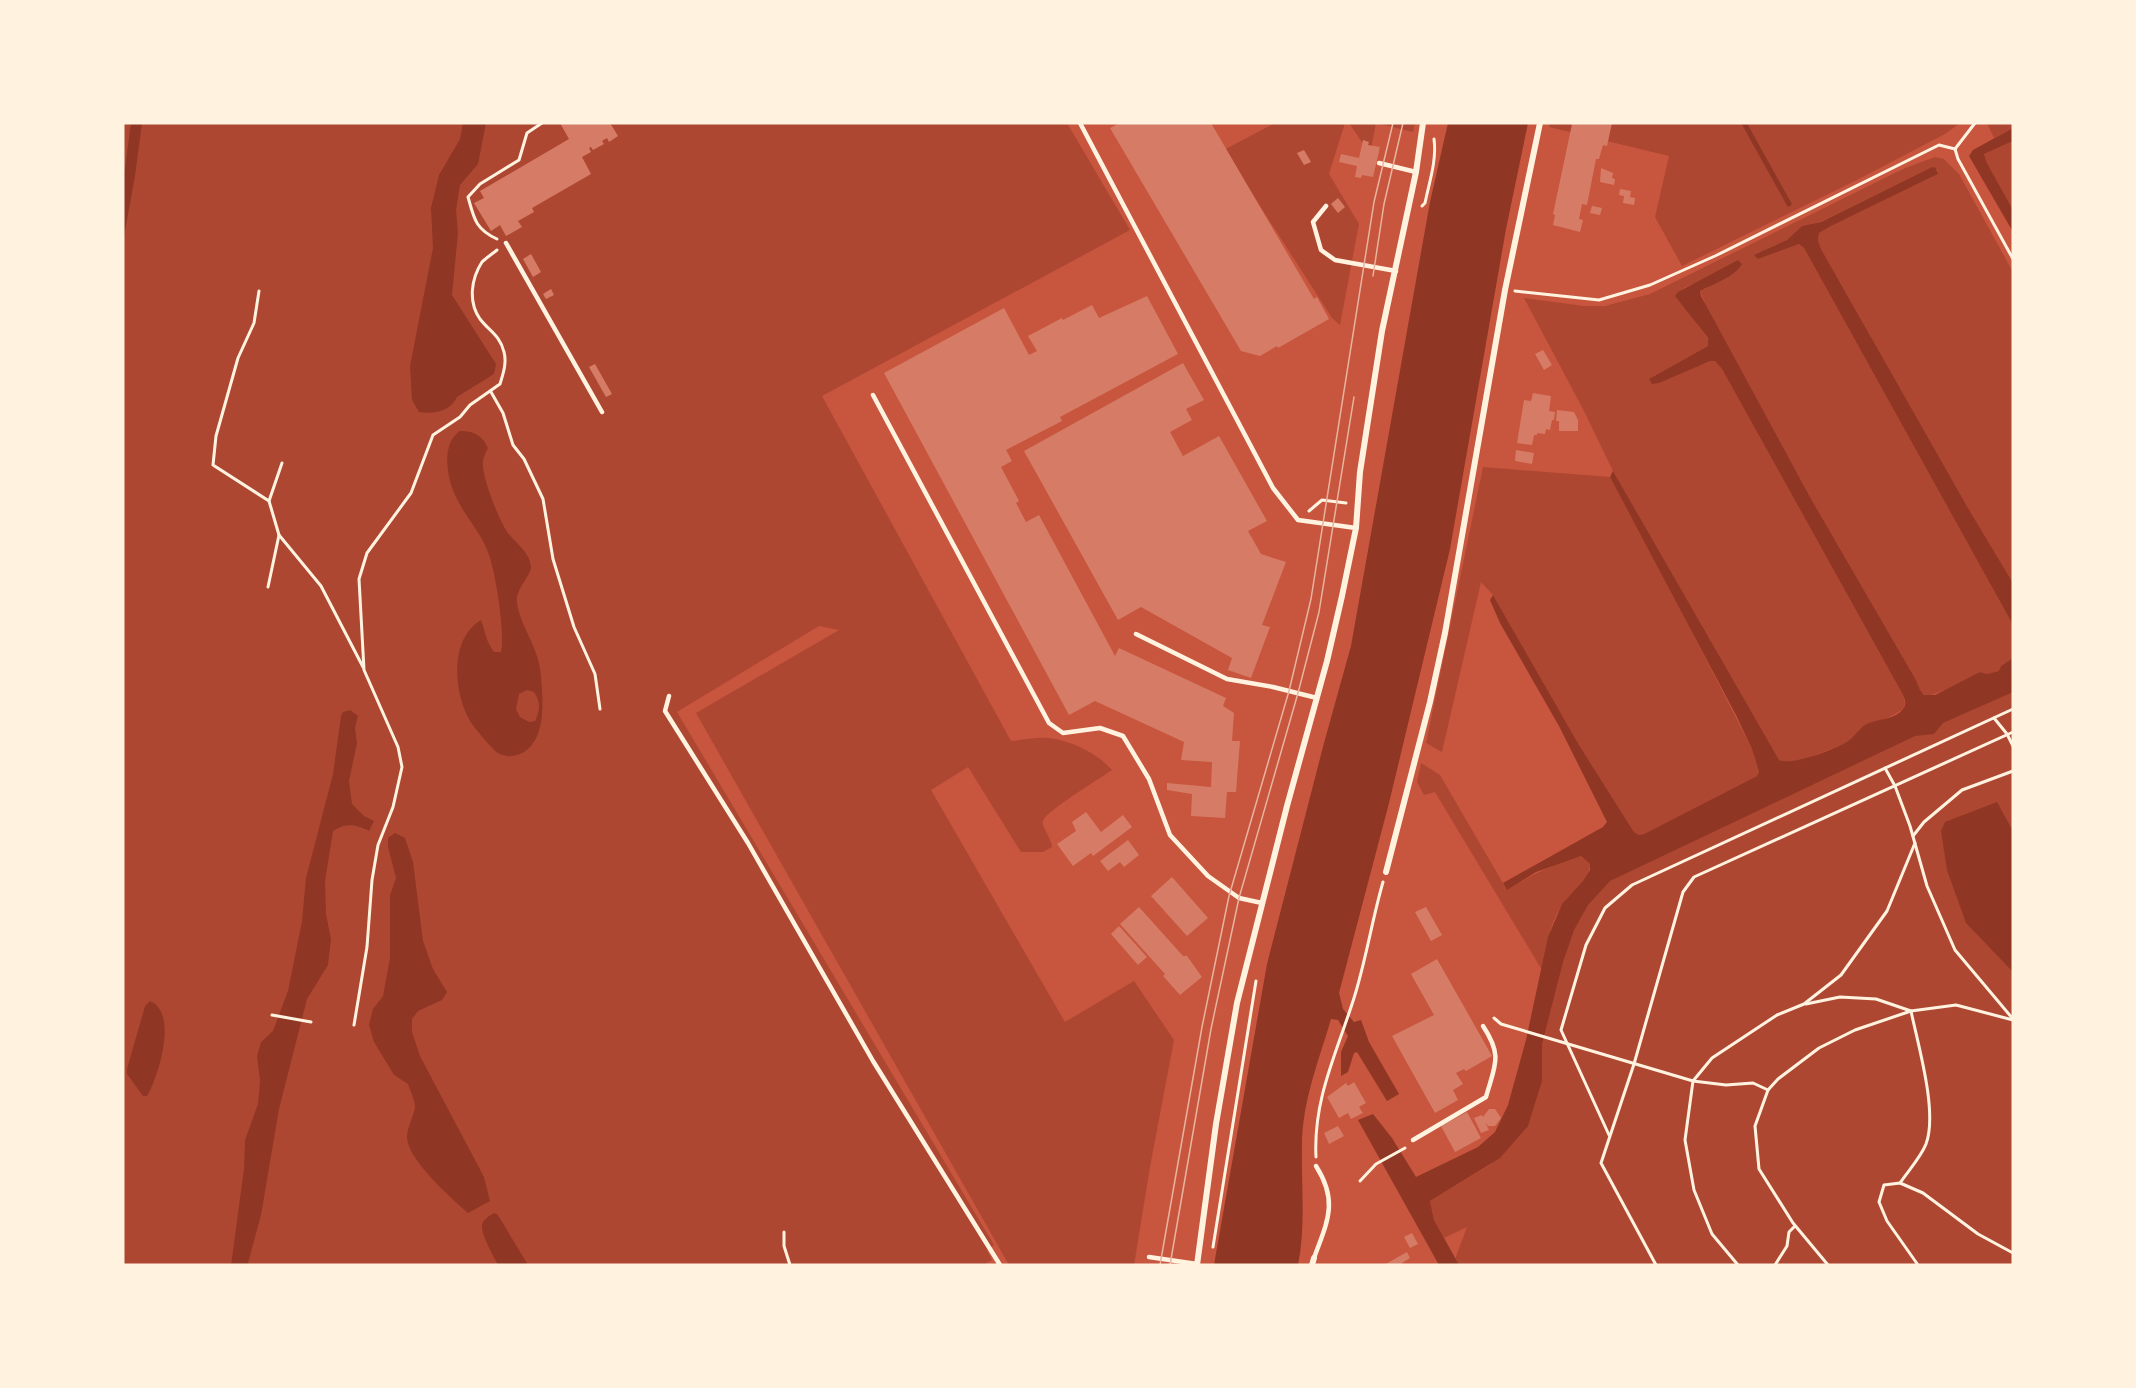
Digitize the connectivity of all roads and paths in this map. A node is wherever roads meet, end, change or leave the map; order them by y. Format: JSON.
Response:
{"nodes":[{"id":1,"x":542,"y":123,"type":"edge"},
{"id":2,"x":1080,"y":123,"type":"edge"},
{"id":3,"x":1423,"y":123,"type":"edge"},
{"id":4,"x":1540,"y":123,"type":"edge"},
{"id":5,"x":1975,"y":123,"type":"edge"},
{"id":6,"x":1955,"y":149,"type":"junction"},
{"id":7,"x":1379,"y":163,"type":"dead end"},
{"id":8,"x":1416,"y":172,"type":"junction"},
{"id":9,"x":1326,"y":206,"type":"dead end"},
{"id":10,"x":506,"y":243,"type":"junction"},
{"id":11,"x":2013,"y":259,"type":"edge"},
{"id":12,"x":1396,"y":271,"type":"junction"},
{"id":13,"x":1505,"y":290,"type":"junction"},
{"id":14,"x":260,"y":291,"type":"dead end"},
{"id":15,"x":491,"y":392,"type":"junction"},
{"id":16,"x":873,"y":395,"type":"dead end"},
{"id":17,"x":602,"y":412,"type":"dead end"},
{"id":18,"x":282,"y":463,"type":"dead end"},
{"id":19,"x":269,"y":501,"type":"junction"},
{"id":20,"x":1357,"y":505,"type":"junction"},
{"id":21,"x":1298,"y":520,"type":"junction"},
{"id":22,"x":1356,"y":528,"type":"junction"},
{"id":23,"x":279,"y":535,"type":"junction"},
{"id":24,"x":268,"y":587,"type":"dead end"},
{"id":25,"x":1136,"y":634,"type":"dead end"},
{"id":26,"x":364,"y":670,"type":"junction"},
{"id":27,"x":669,"y":696,"type":"dead end"},
{"id":28,"x":1317,"y":698,"type":"junction"},
{"id":29,"x":600,"y":709,"type":"dead end"},
{"id":30,"x":2013,"y":709,"type":"edge"},
{"id":31,"x":1994,"y":718,"type":"junction"},
{"id":32,"x":2013,"y":732,"type":"edge"},
{"id":33,"x":2007,"y":734,"type":"junction"},
{"id":34,"x":2013,"y":746,"type":"edge"},
{"id":35,"x":1886,"y":768,"type":"junction"},
{"id":36,"x":2013,"y":771,"type":"edge"},
{"id":37,"x":1895,"y":786,"type":"junction"},
{"id":38,"x":1913,"y":836,"type":"junction"},
{"id":39,"x":1915,"y":843,"type":"junction"},
{"id":40,"x":1386,"y":872,"type":"joint"},
{"id":41,"x":1262,"y":903,"type":"junction"},
{"id":42,"x":1804,"y":1004,"type":"junction"},
{"id":43,"x":1911,"y":1011,"type":"junction"},
{"id":44,"x":272,"y":1014,"type":"dead end"},
{"id":45,"x":1494,"y":1018,"type":"dead end"},
{"id":46,"x":2013,"y":1020,"type":"edge"},
{"id":47,"x":311,"y":1022,"type":"dead end"},
{"id":48,"x":354,"y":1025,"type":"dead end"},
{"id":49,"x":1483,"y":1026,"type":"dead end"},
{"id":50,"x":1568,"y":1043,"type":"junction"},
{"id":51,"x":1634,"y":1064,"type":"junction"},
{"id":52,"x":1693,"y":1081,"type":"junction"},
{"id":53,"x":1768,"y":1090,"type":"junction"},
{"id":54,"x":1610,"y":1136,"type":"junction"},
{"id":55,"x":1413,"y":1140,"type":"dead end"},
{"id":56,"x":1405,"y":1148,"type":"dead end"},
{"id":57,"x":1316,"y":1166,"type":"joint"},
{"id":58,"x":1360,"y":1181,"type":"dead end"},
{"id":59,"x":1900,"y":1183,"type":"junction"},
{"id":60,"x":1796,"y":1226,"type":"junction"},
{"id":61,"x":784,"y":1232,"type":"dead end"},
{"id":62,"x":2013,"y":1253,"type":"edge"},
{"id":63,"x":1149,"y":1257,"type":"dead end"},
{"id":64,"x":1313,"y":1262,"type":"edge"},
{"id":65,"x":790,"y":1265,"type":"edge"},
{"id":66,"x":1000,"y":1265,"type":"edge"},
{"id":67,"x":1197,"y":1265,"type":"edge"},
{"id":68,"x":1656,"y":1265,"type":"edge"},
{"id":69,"x":1738,"y":1265,"type":"edge"},
{"id":70,"x":1775,"y":1265,"type":"edge"},
{"id":71,"x":1828,"y":1265,"type":"edge"},
{"id":72,"x":1918,"y":1265,"type":"edge"}],
"edges":[{"from":1,"to":10,"type":"path"},
{"from":2,"to":21,"type":"lane"},
{"from":3,"to":8,"type":"street"},
{"from":4,"to":13,"type":"street"},
{"from":5,"to":6,"type":"path"},
{"from":6,"to":11,"type":"path"},
{"from":6,"to":13,"type":"path"},
{"from":7,"to":8,"type":"lane"},
{"from":8,"to":12,"type":"street"},
{"from":9,"to":12,"type":"lane"},
{"from":10,"to":15,"type":"path"},
{"from":10,"to":17,"type":"lane"},
{"from":12,"to":20,"type":"street"},
{"from":13,"to":40,"type":"street"},
{"from":14,"to":19,"type":"path"},
{"from":15,"to":26,"type":"path"},
{"from":15,"to":29,"type":"path"},
{"from":16,"to":41,"type":"lane"},
{"from":18,"to":19,"type":"path"},
{"from":19,"to":23,"type":"path"},
{"from":20,"to":21,"type":"path"},
{"from":20,"to":22,"type":"street"},
{"from":21,"to":22,"type":"lane"},
{"from":22,"to":28,"type":"street"},
{"from":23,"to":24,"type":"path"},
{"from":23,"to":26,"type":"path"},
{"from":25,"to":28,"type":"lane"},
{"from":26,"to":48,"type":"path"},
{"from":27,"to":66,"type":"lane"},
{"from":28,"to":41,"type":"street"},
{"from":30,"to":31,"type":"path"},
{"from":31,"to":33,"type":"path"},
{"from":31,"to":35,"type":"path"},
{"from":32,"to":33,"type":"path"},
{"from":33,"to":34,"type":"path"},
{"from":33,"to":37,"type":"path"},
{"from":35,"to":37,"type":"path"},
{"from":35,"to":50,"type":"path"},
{"from":36,"to":38,"type":"path"},
{"from":37,"to":38,"type":"path"},
{"from":37,"to":51,"type":"path"},
{"from":38,"to":39,"type":"path"},
{"from":39,"to":42,"type":"path"},
{"from":39,"to":46,"type":"path"},
{"from":40,"to":57,"type":"path"},
{"from":41,"to":67,"type":"street"},
{"from":42,"to":43,"type":"path"},
{"from":42,"to":52,"type":"path"},
{"from":43,"to":46,"type":"path"},
{"from":43,"to":53,"type":"path"},
{"from":43,"to":59,"type":"path"},
{"from":44,"to":47,"type":"path"},
{"from":45,"to":50,"type":"path"},
{"from":49,"to":55,"type":"lane"},
{"from":50,"to":51,"type":"path"},
{"from":50,"to":54,"type":"path"},
{"from":51,"to":52,"type":"path"},
{"from":51,"to":54,"type":"path"},
{"from":52,"to":53,"type":"path"},
{"from":52,"to":69,"type":"path"},
{"from":53,"to":60,"type":"path"},
{"from":54,"to":68,"type":"path"},
{"from":56,"to":58,"type":"path"},
{"from":57,"to":64,"type":"lane"},
{"from":59,"to":62,"type":"path"},
{"from":59,"to":72,"type":"path"},
{"from":60,"to":70,"type":"path"},
{"from":60,"to":71,"type":"path"},
{"from":61,"to":65,"type":"path"},
{"from":63,"to":67,"type":"lane"}]}
